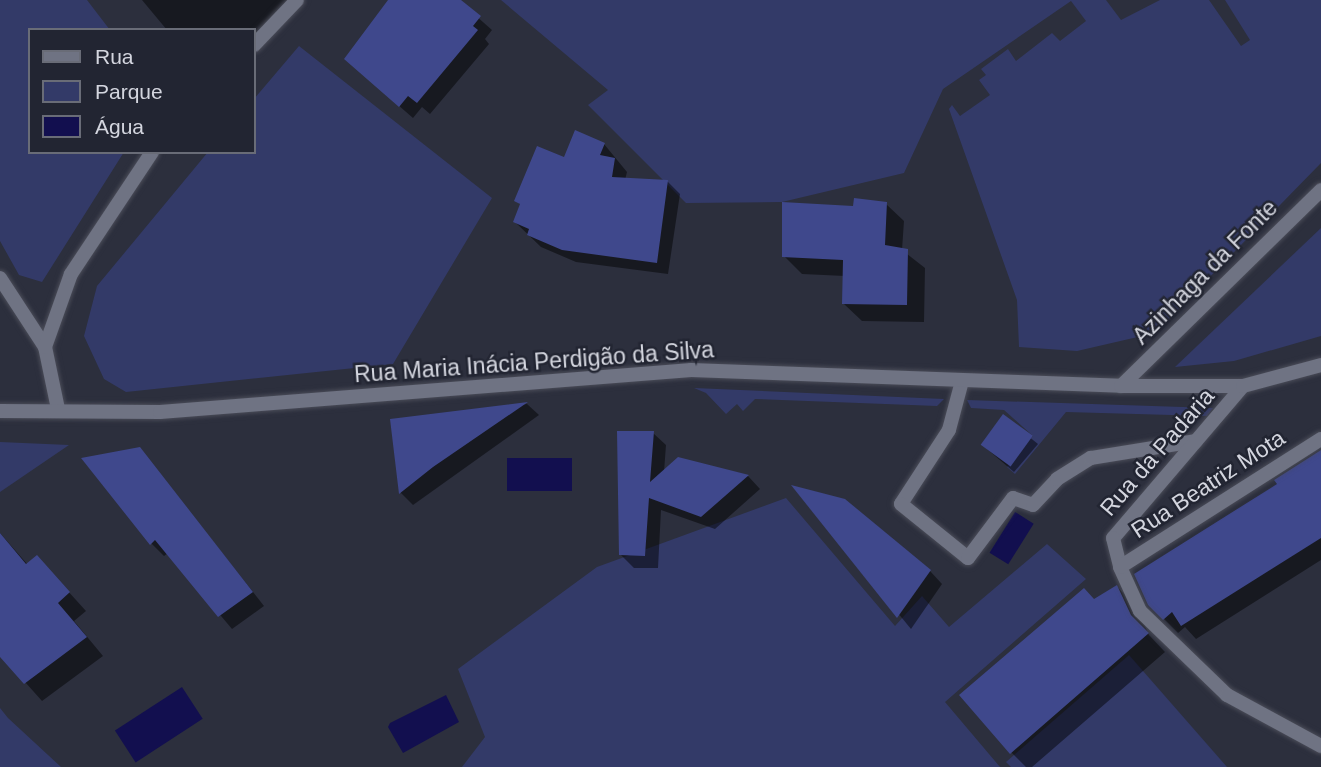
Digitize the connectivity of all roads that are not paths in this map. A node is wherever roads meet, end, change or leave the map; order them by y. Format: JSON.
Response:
{"nodes":[{"id":1,"x":297,"y":0,"type":"edge"},
{"id":2,"x":256,"y":44,"type":"edge"},
{"id":3,"x":151,"y":154,"type":"edge"},
{"id":4,"x":1321,"y":190,"type":"edge"},
{"id":5,"x":0,"y":278,"type":"edge"},
{"id":6,"x":45,"y":346,"type":"junction"},
{"id":7,"x":1321,"y":365,"type":"edge"},
{"id":8,"x":962,"y":381,"type":"junction"},
{"id":9,"x":1121,"y":386,"type":"junction"},
{"id":10,"x":1243,"y":386,"type":"junction"},
{"id":11,"x":58,"y":408,"type":"junction"},
{"id":12,"x":0,"y":411,"type":"edge"},
{"id":13,"x":1321,"y":439,"type":"edge"},
{"id":14,"x":1196,"y":441,"type":"junction"},
{"id":15,"x":1120,"y":567,"type":"junction"},
{"id":16,"x":1321,"y":746,"type":"edge"}],
"edges":[{"from":1,"to":2,"type":"street"},
{"from":3,"to":6,"type":"street"},
{"from":4,"to":9,"type":"street","name":"Azinhaga da Fonte"},
{"from":5,"to":6,"type":"street"},
{"from":6,"to":11,"type":"street"},
{"from":7,"to":10,"type":"street","name":"Rua Maria Inácia Perdigão da Silva"},
{"from":8,"to":9,"type":"street","name":"Rua Maria Inácia Perdigão da Silva"},
{"from":8,"to":11,"type":"street","name":"Rua Maria Inácia Perdigão da Silva"},
{"from":8,"to":14,"type":"street"},
{"from":9,"to":10,"type":"street","name":"Rua Maria Inácia Perdigão da Silva"},
{"from":10,"to":14,"type":"street","name":"Rua da Padaria"},
{"from":11,"to":12,"type":"street","name":"Rua Maria Inácia Perdigão da Silva"},
{"from":13,"to":15,"type":"street","name":"Rua Beatriz Mota"},
{"from":14,"to":15,"type":"street","name":"Rua da Padaria"},
{"from":15,"to":16,"type":"street","name":"Rua da Padaria"}]}
